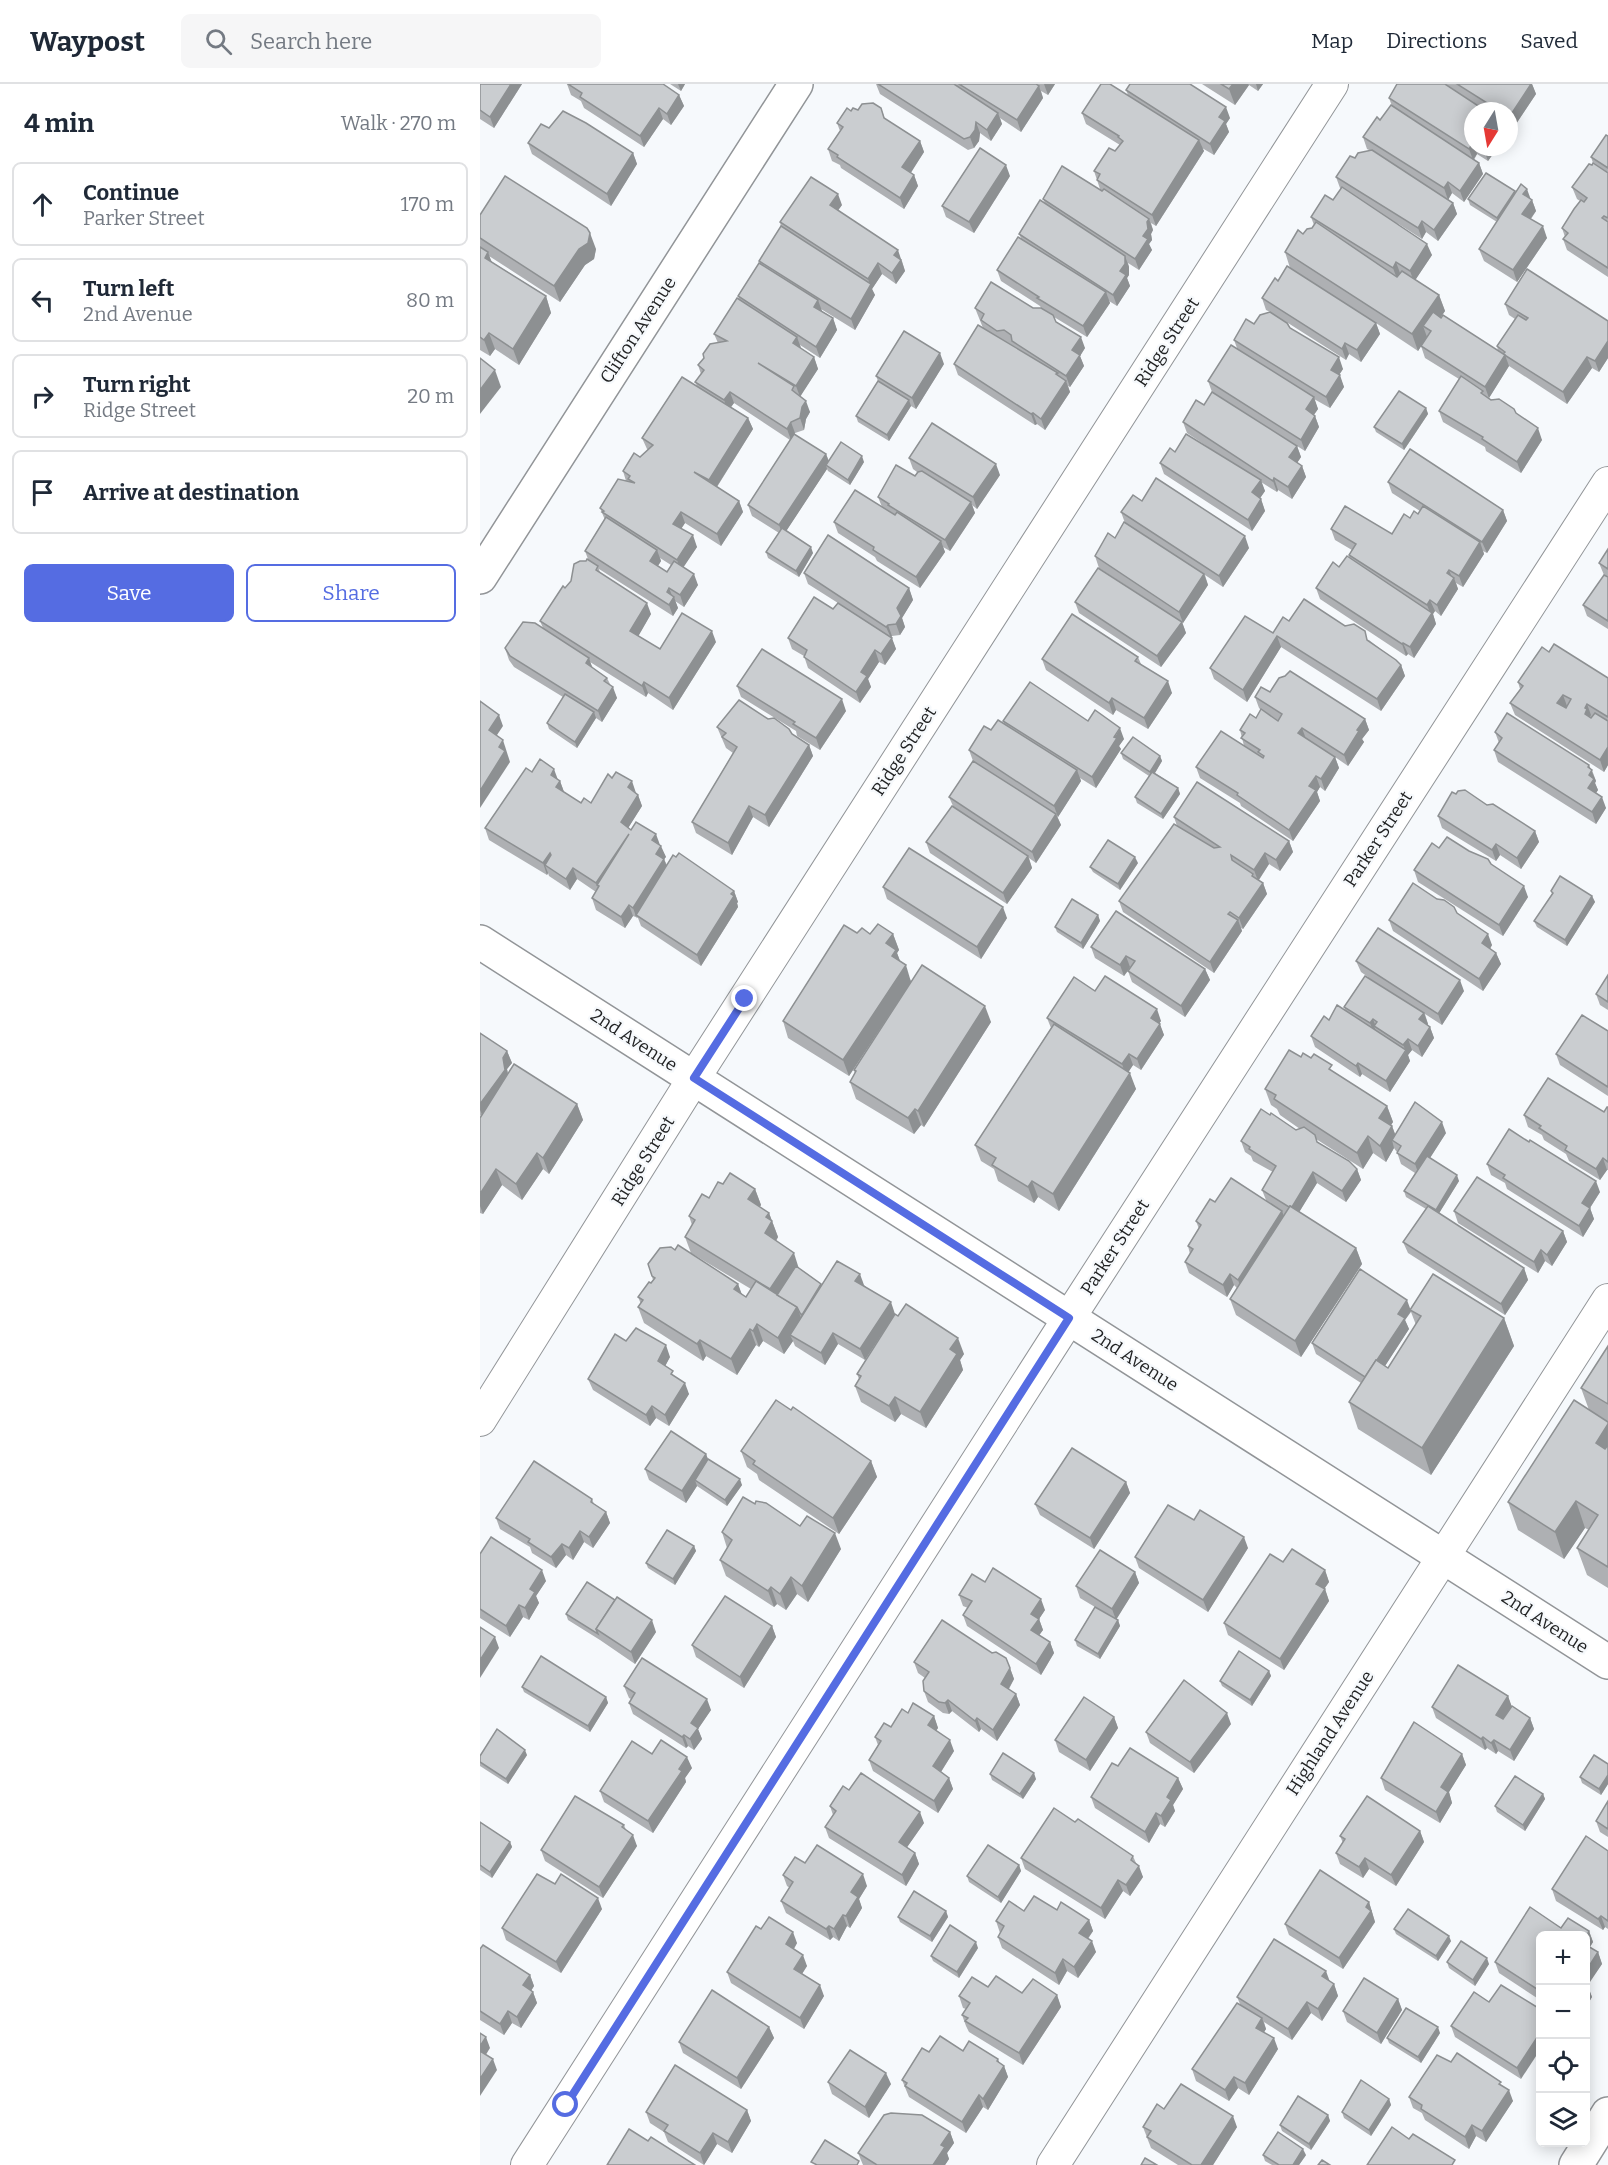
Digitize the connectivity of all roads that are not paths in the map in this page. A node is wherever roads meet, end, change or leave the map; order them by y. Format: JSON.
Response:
{"nodes":[{"id":1,"x":796,"y":84,"type":"edge"},
{"id":2,"x":1332,"y":84,"type":"edge"},
{"id":3,"x":1608,"y":483,"type":"edge"},
{"id":4,"x":480,"y":577,"type":"edge"},
{"id":5,"x":480,"y":942,"type":"edge"},
{"id":6,"x":694,"y":1078,"type":"junction"},
{"id":7,"x":1608,"y":1300,"type":"edge"},
{"id":8,"x":1069,"y":1318,"type":"junction"},
{"id":9,"x":480,"y":1420,"type":"edge"},
{"id":10,"x":1442,"y":1557,"type":"junction"},
{"id":11,"x":1608,"y":1662,"type":"edge"},
{"id":12,"x":1608,"y":2114,"type":"edge"},
{"id":13,"x":527,"y":2165,"type":"edge"},
{"id":14,"x":1053,"y":2165,"type":"edge"},
{"id":15,"x":1576,"y":2165,"type":"edge"}],
"edges":[{"from":1,"to":4,"type":"street","name":"Clifton Avenue"},
{"from":2,"to":6,"type":"street","name":"Ridge Street"},
{"from":3,"to":8,"type":"street","name":"Parker Street"},
{"from":5,"to":6,"type":"street","name":"2nd Avenue"},
{"from":6,"to":8,"type":"street","name":"2nd Avenue"},
{"from":6,"to":9,"type":"street","name":"Ridge Street"},
{"from":7,"to":10,"type":"street","name":"Highland Avenue"},
{"from":8,"to":10,"type":"street","name":"2nd Avenue"},
{"from":8,"to":13,"type":"street","name":"Parker Street"},
{"from":10,"to":11,"type":"street","name":"2nd Avenue"},
{"from":10,"to":14,"type":"street","name":"Highland Avenue"},
{"from":12,"to":15,"type":"street"}]}
